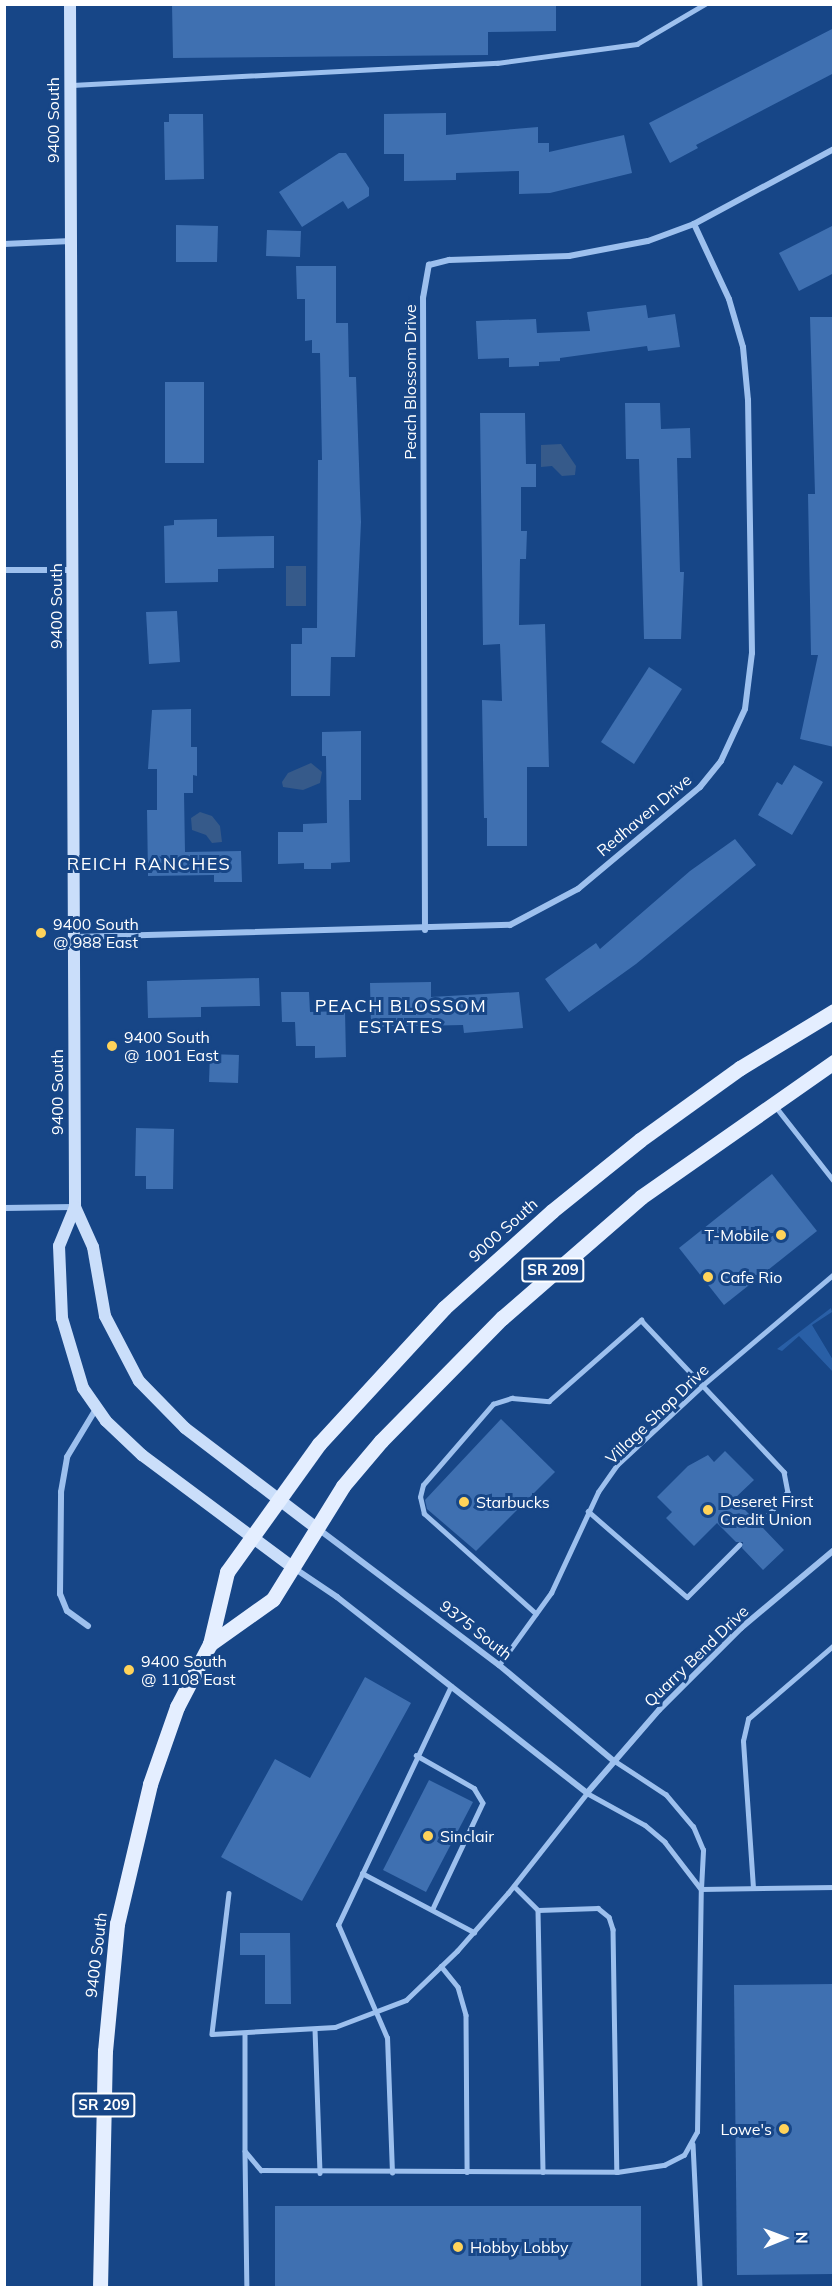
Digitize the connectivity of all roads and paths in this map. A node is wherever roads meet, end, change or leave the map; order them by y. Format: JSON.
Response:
{"nodes":[{"id":1,"x":70,"y":4,"type":"edge"},
{"id":2,"x":705,"y":4,"type":"edge"},
{"id":3,"x":70,"y":86,"type":"junction"},
{"id":4,"x":834,"y":149,"type":"edge"},
{"id":5,"x":694,"y":224,"type":"junction"},
{"id":6,"x":71,"y":241,"type":"junction"},
{"id":7,"x":4,"y":244,"type":"edge"},
{"id":8,"x":4,"y":570,"type":"edge"},
{"id":9,"x":74,"y":570,"type":"junction"},
{"id":10,"x":425,"y":930,"type":"junction"},
{"id":11,"x":75,"y":937,"type":"junction"},
{"id":12,"x":834,"y":1011,"type":"edge"},
{"id":13,"x":834,"y":1062,"type":"edge"},
{"id":14,"x":772,"y":1102,"type":"junction"},
{"id":15,"x":834,"y":1181,"type":"edge"},
{"id":16,"x":75,"y":1207,"type":"junction"},
{"id":17,"x":4,"y":1208,"type":"edge"},
{"id":18,"x":834,"y":1274,"type":"edge"},
{"id":19,"x":703,"y":1385,"type":"junction"},
{"id":20,"x":96,"y":1409,"type":"junction"},
{"id":21,"x":276,"y":1498,"type":"junction"},
{"id":22,"x":588,"y":1511,"type":"junction"},
{"id":23,"x":760,"y":1525,"type":"dead end"},
{"id":24,"x":315,"y":1527,"type":"junction"},
{"id":25,"x":250,"y":1535,"type":"junction"},
{"id":26,"x":739,"y":1545,"type":"dead end"},
{"id":27,"x":834,"y":1550,"type":"edge"},
{"id":28,"x":291,"y":1566,"type":"junction"},
{"id":29,"x":536,"y":1614,"type":"junction"},
{"id":30,"x":88,"y":1626,"type":"dead end"},
{"id":31,"x":210,"y":1644,"type":"junction"},
{"id":32,"x":834,"y":1646,"type":"edge"},
{"id":33,"x":499,"y":1665,"type":"junction"},
{"id":34,"x":452,"y":1686,"type":"junction"},
{"id":35,"x":416,"y":1755,"type":"junction"},
{"id":36,"x":614,"y":1761,"type":"junction"},
{"id":37,"x":587,"y":1793,"type":"junction"},
{"id":38,"x":362,"y":1873,"type":"junction"},
{"id":39,"x":513,"y":1886,"type":"junction"},
{"id":40,"x":834,"y":1887,"type":"edge"},
{"id":41,"x":753,"y":1888,"type":"junction"},
{"id":42,"x":701,"y":1889,"type":"junction"},
{"id":43,"x":229,"y":1893,"type":"dead end"},
{"id":44,"x":433,"y":1909,"type":"junction"},
{"id":45,"x":538,"y":1910,"type":"junction"},
{"id":46,"x":474,"y":1932,"type":"junction"},
{"id":47,"x":441,"y":1966,"type":"junction"},
{"id":48,"x":378,"y":2011,"type":"junction"},
{"id":49,"x":315,"y":2029,"type":"junction"},
{"id":50,"x":245,"y":2033,"type":"junction"},
{"id":51,"x":693,"y":2144,"type":"junction"},
{"id":52,"x":245,"y":2151,"type":"junction"},
{"id":53,"x":467,"y":2172,"type":"junction"},
{"id":54,"x":543,"y":2172,"type":"junction"},
{"id":55,"x":617,"y":2172,"type":"junction"},
{"id":56,"x":320,"y":2173,"type":"junction"},
{"id":57,"x":392,"y":2173,"type":"junction"},
{"id":58,"x":100,"y":2288,"type":"edge"},
{"id":59,"x":247,"y":2288,"type":"edge"},
{"id":60,"x":700,"y":2288,"type":"edge"}],
"edges":[{"from":1,"to":3,"type":"main road","name":"9400 South"},
{"from":2,"to":3,"type":"lane"},
{"from":3,"to":6,"type":"main road","name":"9400 South"},
{"from":4,"to":5,"type":"street","name":"Peach Blossom Drive"},
{"from":5,"to":10,"type":"street","name":"Redhaven Drive"},
{"from":5,"to":10,"type":"street","name":"Peach Blossom Drive"},
{"from":6,"to":7,"type":"street"},
{"from":6,"to":9,"type":"main road","name":"9400 South"},
{"from":8,"to":9,"type":"street"},
{"from":9,"to":11,"type":"main road","name":"9400 South"},
{"from":10,"to":11,"type":"street","name":"Redhaven Drive"},
{"from":11,"to":16,"type":"main road","name":"9400 South"},
{"from":12,"to":21,"type":"main road","name":"9000 South","number":"SR 209"},
{"from":13,"to":14,"type":"main road","number":"SR 209"},
{"from":14,"to":15,"type":"lane"},
{"from":14,"to":24,"type":"main road","number":"SR 209"},
{"from":16,"to":17,"type":"street"},
{"from":16,"to":20,"type":"main road","name":"9400 South"},
{"from":16,"to":21,"type":"main road","name":"9400 South"},
{"from":18,"to":19,"type":"lane","name":"Village Shop Drive"},
{"from":19,"to":22,"type":"lane","name":"Village Shop Drive"},
{"from":19,"to":23,"type":"lane"},
{"from":19,"to":29,"type":"lane"},
{"from":20,"to":25,"type":"main road","name":"9400 South"},
{"from":20,"to":30,"type":"street"},
{"from":21,"to":24,"type":"main road","name":"9400 South"},
{"from":21,"to":25,"type":"main road","name":"9000 South","number":"SR 209"},
{"from":22,"to":26,"type":"lane"},
{"from":22,"to":29,"type":"lane","name":"Village Shop Drive"},
{"from":24,"to":28,"type":"main road","number":"SR 209"},
{"from":24,"to":33,"type":"street","name":"9375 South"},
{"from":25,"to":28,"type":"main road","name":"9400 South"},
{"from":25,"to":31,"type":"main road","name":"9400 South","number":"SR 209"},
{"from":27,"to":36,"type":"street","name":"Quarry Bend Drive"},
{"from":28,"to":31,"type":"main road","name":"9400 South","number":"SR 209"},
{"from":28,"to":34,"type":"street"},
{"from":29,"to":33,"type":"lane","name":"Village Shop Drive"},
{"from":31,"to":58,"type":"main road","name":"9400 South","number":"SR 209"},
{"from":32,"to":41,"type":"lane"},
{"from":33,"to":36,"type":"street","name":"9375 South"},
{"from":34,"to":35,"type":"lane"},
{"from":34,"to":37,"type":"street"},
{"from":35,"to":38,"type":"lane"},
{"from":35,"to":44,"type":"lane"},
{"from":36,"to":37,"type":"street","name":"Quarry Bend Drive"},
{"from":36,"to":42,"type":"lane"},
{"from":37,"to":39,"type":"lane"},
{"from":37,"to":42,"type":"lane"},
{"from":38,"to":44,"type":"lane"},
{"from":38,"to":48,"type":"lane"},
{"from":39,"to":45,"type":"lane"},
{"from":39,"to":46,"type":"lane"},
{"from":40,"to":41,"type":"lane"},
{"from":41,"to":42,"type":"lane"},
{"from":42,"to":51,"type":"lane"},
{"from":43,"to":50,"type":"lane"},
{"from":44,"to":46,"type":"lane"},
{"from":45,"to":54,"type":"lane"},
{"from":45,"to":55,"type":"lane"},
{"from":46,"to":47,"type":"lane"},
{"from":47,"to":48,"type":"lane"},
{"from":47,"to":53,"type":"lane"},
{"from":48,"to":49,"type":"lane"},
{"from":48,"to":57,"type":"lane"},
{"from":49,"to":50,"type":"lane"},
{"from":49,"to":56,"type":"lane"},
{"from":50,"to":52,"type":"lane"},
{"from":51,"to":55,"type":"lane"},
{"from":51,"to":60,"type":"lane"},
{"from":52,"to":56,"type":"lane"},
{"from":52,"to":59,"type":"lane"},
{"from":53,"to":54,"type":"lane"},
{"from":53,"to":57,"type":"lane"},
{"from":54,"to":55,"type":"lane"},
{"from":56,"to":57,"type":"lane"}]}
